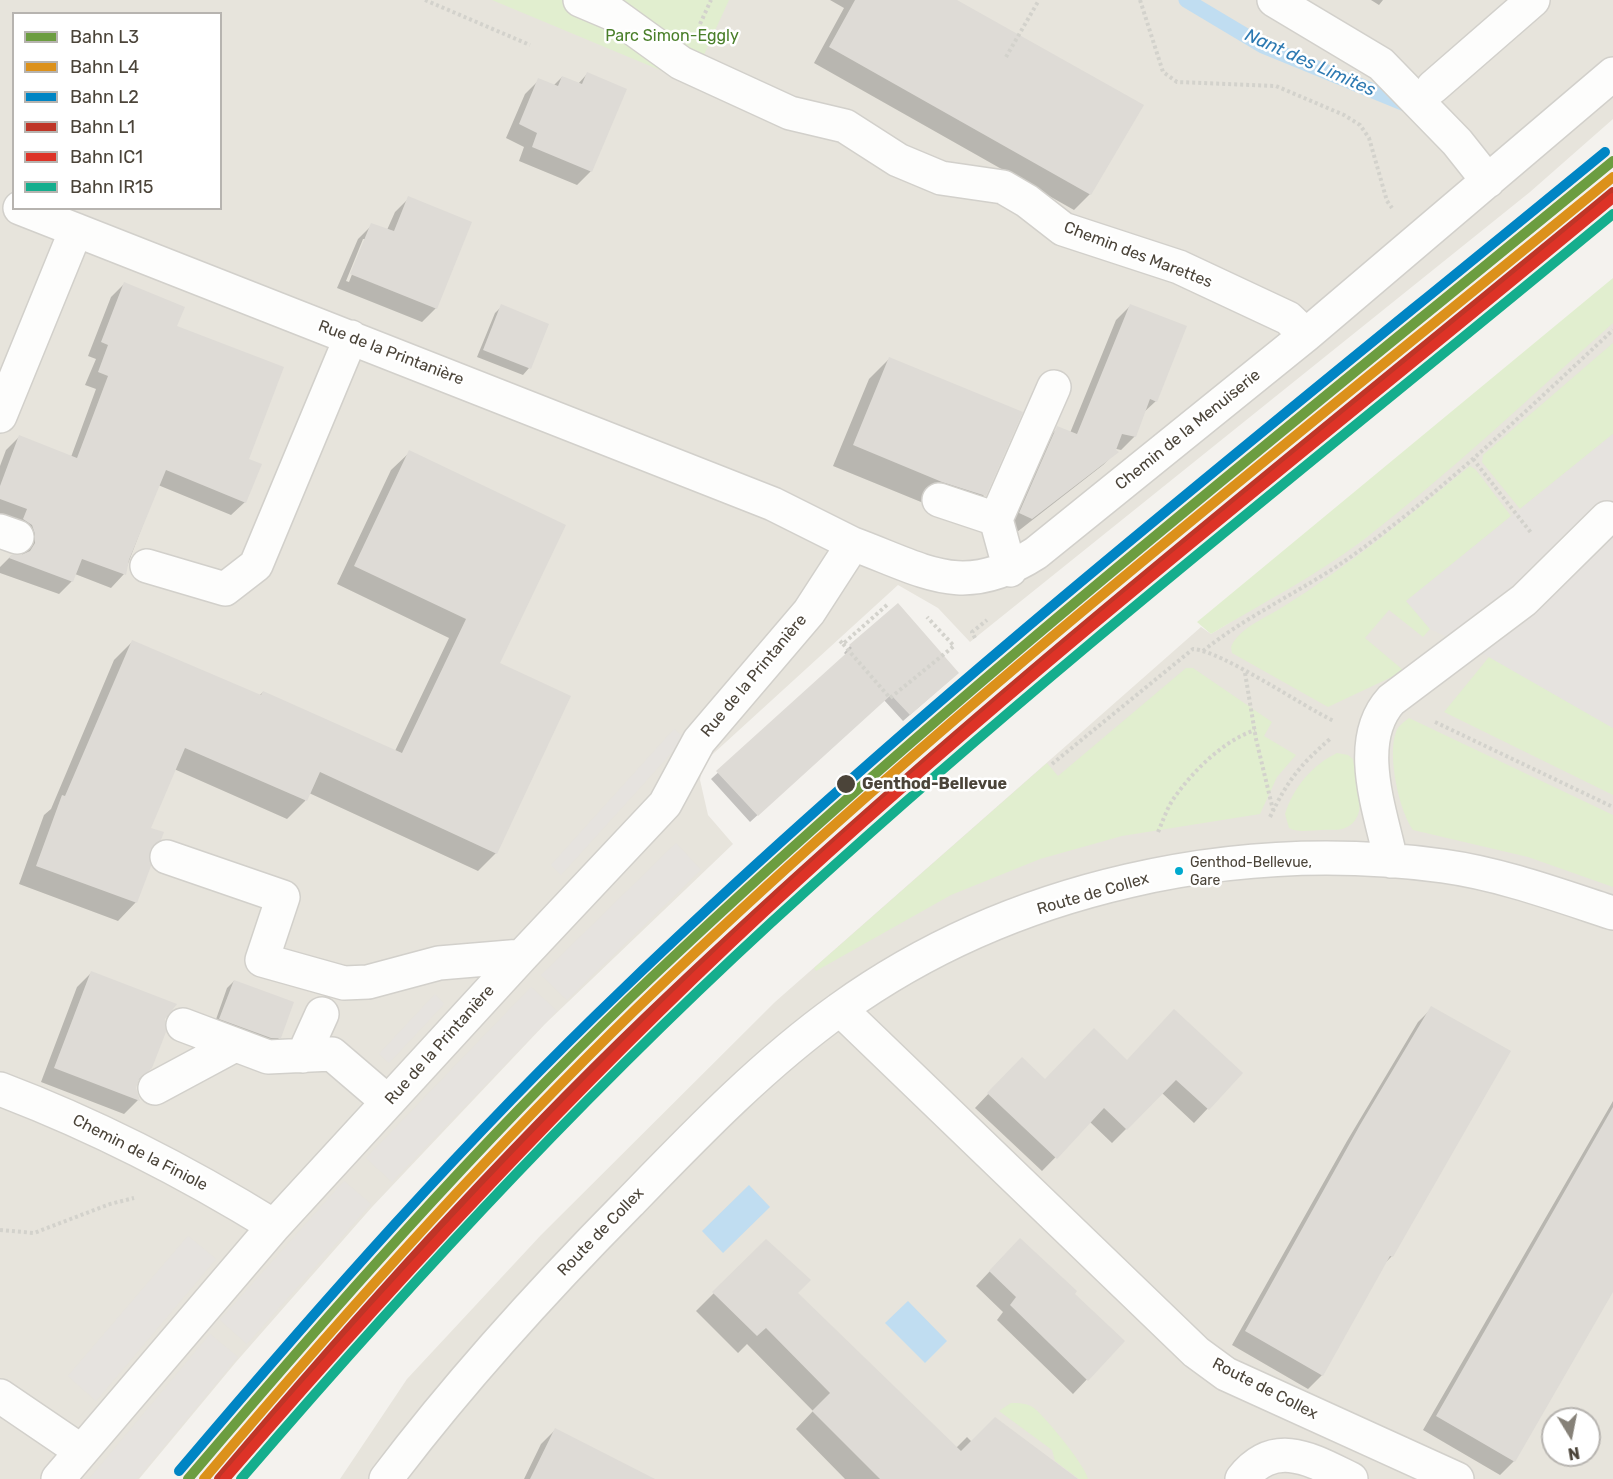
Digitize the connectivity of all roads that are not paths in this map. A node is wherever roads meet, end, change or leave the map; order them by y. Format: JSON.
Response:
{"nodes":[{"id":1,"x":580,"y":0,"type":"edge"},
{"id":2,"x":1274,"y":0,"type":"edge"},
{"id":3,"x":1533,"y":0,"type":"edge"},
{"id":4,"x":1613,"y":74,"type":"edge"},
{"id":5,"x":1433,"y":87,"type":"dead end"},
{"id":6,"x":1488,"y":181,"type":"junction"},
{"id":7,"x":25,"y":210,"type":"edge"},
{"id":8,"x":76,"y":230,"type":"junction"},
{"id":9,"x":1306,"y":335,"type":"junction"},
{"id":10,"x":351,"y":337,"type":"junction"},
{"id":11,"x":1054,"y":387,"type":"dead end"},
{"id":12,"x":0,"y":416,"type":"edge"},
{"id":13,"x":939,"y":500,"type":"dead end"},
{"id":14,"x":1607,"y":518,"type":"dead end"},
{"id":15,"x":996,"y":519,"type":"junction"},
{"id":16,"x":853,"y":544,"type":"junction"},
{"id":17,"x":147,"y":566,"type":"dead end"},
{"id":18,"x":1010,"y":570,"type":"junction"},
{"id":19,"x":168,"y":857,"type":"dead end"},
{"id":20,"x":1391,"y":861,"type":"junction"},
{"id":21,"x":1613,"y":914,"type":"edge"},
{"id":22,"x":522,"y":956,"type":"junction"},
{"id":23,"x":840,"y":1009,"type":"junction"},
{"id":24,"x":322,"y":1014,"type":"dead end"},
{"id":25,"x":183,"y":1025,"type":"dead end"},
{"id":26,"x":235,"y":1045,"type":"junction"},
{"id":27,"x":303,"y":1056,"type":"junction"},
{"id":28,"x":156,"y":1088,"type":"dead end"},
{"id":29,"x":0,"y":1089,"type":"edge"},
{"id":30,"x":388,"y":1102,"type":"junction"},
{"id":31,"x":274,"y":1226,"type":"junction"},
{"id":32,"x":0,"y":1396,"type":"edge"},
{"id":33,"x":81,"y":1451,"type":"junction"},
{"id":34,"x":58,"y":1479,"type":"edge"},
{"id":35,"x":386,"y":1479,"type":"edge"},
{"id":36,"x":1242,"y":1479,"type":"edge"},
{"id":37,"x":1351,"y":1479,"type":"edge"},
{"id":38,"x":1457,"y":1479,"type":"edge"}],
"edges":[{"from":1,"to":9,"type":"street","name":"Chemin des Marettes"},
{"from":2,"to":6,"type":"street"},
{"from":3,"to":5,"type":"street"},
{"from":4,"to":6,"type":"street","name":"Chemin de la Menuiserie"},
{"from":6,"to":9,"type":"street","name":"Chemin de la Menuiserie"},
{"from":7,"to":8,"type":"street","name":"Rue de la Printanière"},
{"from":8,"to":10,"type":"street","name":"Rue de la Printanière"},
{"from":8,"to":12,"type":"street"},
{"from":9,"to":18,"type":"street","name":"Chemin de la Menuiserie"},
{"from":10,"to":16,"type":"street","name":"Rue de la Printanière"},
{"from":10,"to":17,"type":"street"},
{"from":11,"to":15,"type":"street"},
{"from":13,"to":15,"type":"street"},
{"from":14,"to":20,"type":"street"},
{"from":15,"to":18,"type":"street"},
{"from":16,"to":18,"type":"street","name":"Chemin de la Menuiserie"},
{"from":16,"to":22,"type":"street","name":"Rue de la Printanière"},
{"from":19,"to":22,"type":"street"},
{"from":20,"to":21,"type":"street","name":"Route de Collex"},
{"from":20,"to":23,"type":"street","name":"Route de Collex"},
{"from":22,"to":30,"type":"street","name":"Rue de la Printanière"},
{"from":23,"to":35,"type":"street","name":"Route de Collex"},
{"from":23,"to":38,"type":"street","name":"Route de Collex"},
{"from":24,"to":27,"type":"street"},
{"from":25,"to":26,"type":"street"},
{"from":26,"to":27,"type":"street"},
{"from":26,"to":28,"type":"street"},
{"from":27,"to":30,"type":"street"},
{"from":29,"to":31,"type":"street","name":"Chemin de la Finiole"},
{"from":30,"to":31,"type":"street","name":"Rue de la Printanière"},
{"from":31,"to":33,"type":"street","name":"Rue de la Printanière"},
{"from":32,"to":33,"type":"street"},
{"from":33,"to":34,"type":"street","name":"Rue de la Printanière"},
{"from":36,"to":37,"type":"street"}]}
